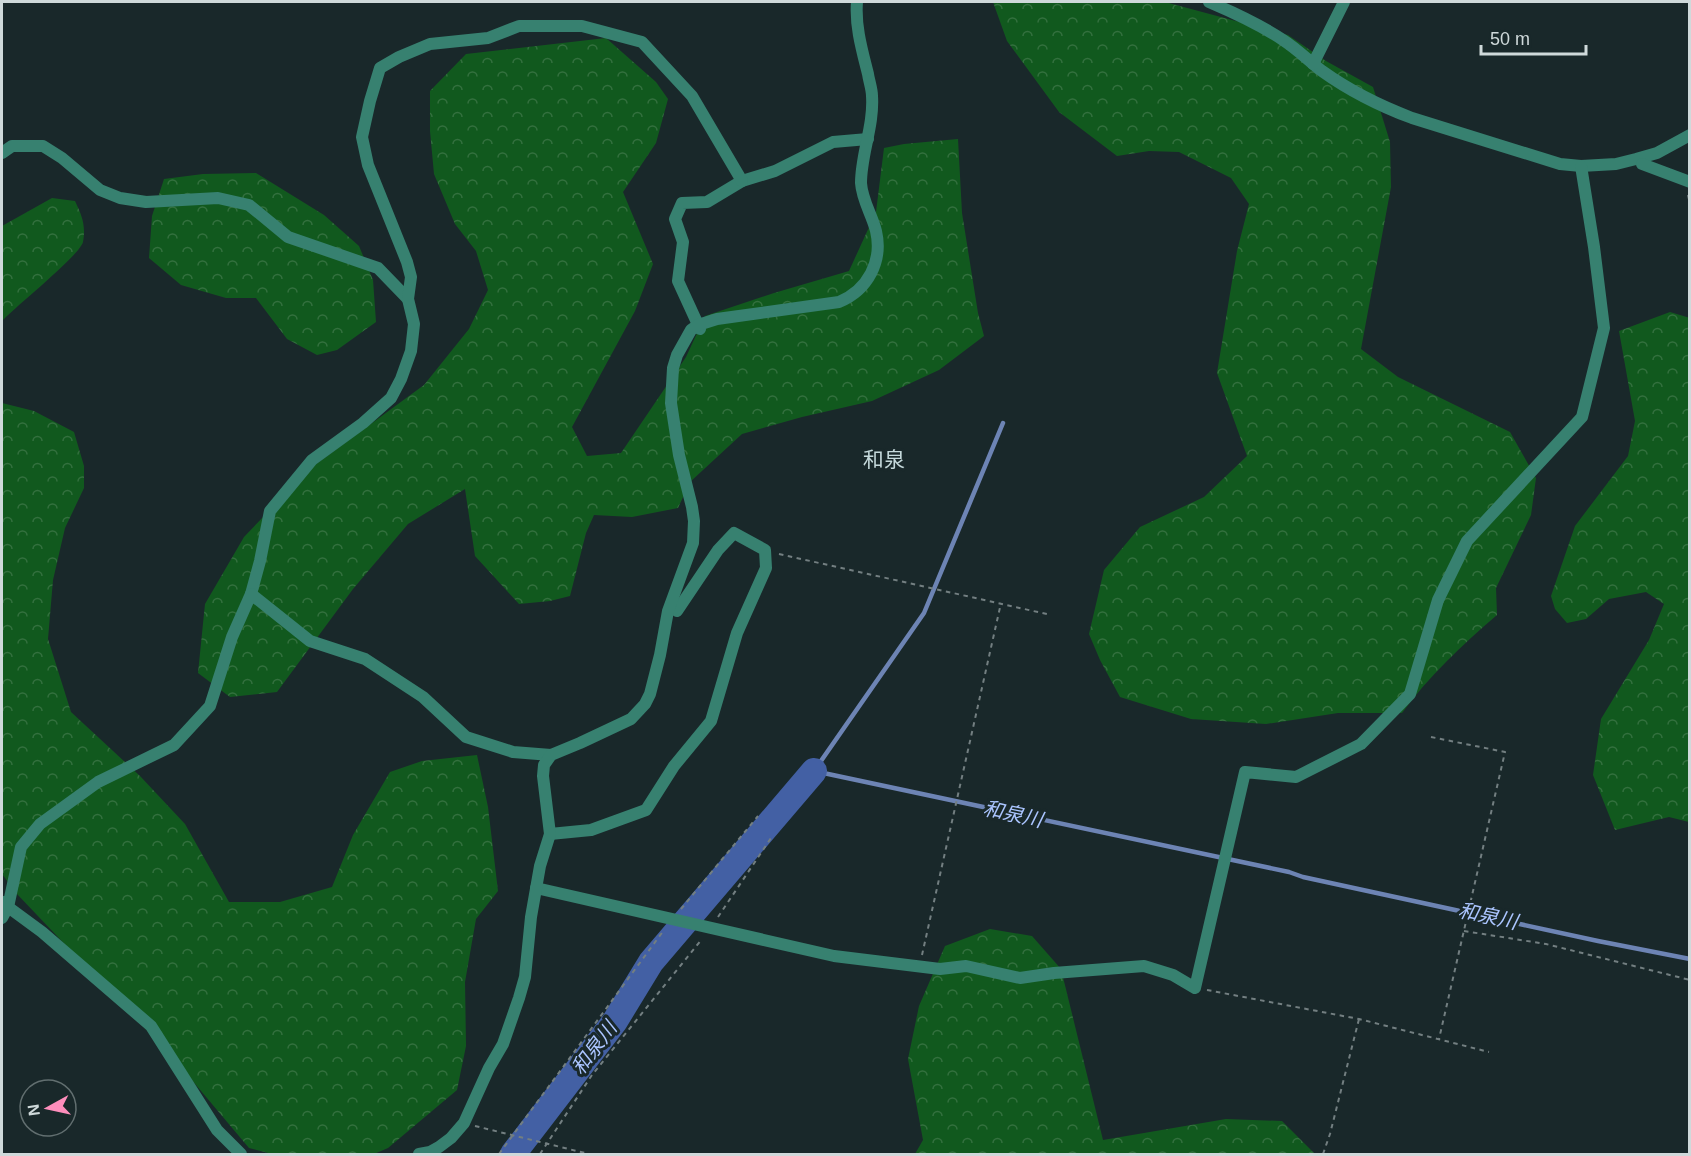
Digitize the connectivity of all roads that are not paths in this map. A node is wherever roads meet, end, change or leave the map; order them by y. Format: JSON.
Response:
{"nodes":[{"id":1,"x":857,"y":2,"type":"edge"},
{"id":2,"x":1209,"y":2,"type":"edge"},
{"id":3,"x":1344,"y":2,"type":"edge"},
{"id":4,"x":1313,"y":63,"type":"junction"},
{"id":5,"x":1689,"y":135,"type":"edge"},
{"id":6,"x":868,"y":139,"type":"junction"},
{"id":7,"x":2,"y":153,"type":"edge"},
{"id":8,"x":1642,"y":164,"type":"dead end"},
{"id":9,"x":1581,"y":166,"type":"junction"},
{"id":10,"x":742,"y":181,"type":"junction"},
{"id":11,"x":1689,"y":183,"type":"edge"},
{"id":12,"x":408,"y":299,"type":"junction"},
{"id":13,"x":699,"y":327,"type":"junction"},
{"id":14,"x":251,"y":594,"type":"junction"},
{"id":15,"x":677,"y":611,"type":"dead end"},
{"id":16,"x":551,"y":755,"type":"junction"},
{"id":17,"x":550,"y":834,"type":"junction"},
{"id":18,"x":536,"y":888,"type":"junction"},
{"id":19,"x":4,"y":908,"type":"edge"},
{"id":20,"x":241,"y":1155,"type":"edge"},
{"id":21,"x":419,"y":1155,"type":"edge"}],
"edges":[{"from":1,"to":6,"type":"street"},
{"from":2,"to":4,"type":"street"},
{"from":3,"to":4,"type":"street"},
{"from":4,"to":9,"type":"street"},
{"from":5,"to":9,"type":"street"},
{"from":6,"to":10,"type":"street"},
{"from":6,"to":13,"type":"street"},
{"from":7,"to":12,"type":"street"},
{"from":8,"to":11,"type":"street"},
{"from":9,"to":18,"type":"street"},
{"from":10,"to":12,"type":"street"},
{"from":10,"to":13,"type":"street"},
{"from":12,"to":14,"type":"street"},
{"from":13,"to":16,"type":"street"},
{"from":14,"to":16,"type":"street"},
{"from":14,"to":19,"type":"street"},
{"from":15,"to":17,"type":"street"},
{"from":16,"to":17,"type":"street"},
{"from":17,"to":18,"type":"street"},
{"from":18,"to":21,"type":"street"},
{"from":19,"to":20,"type":"street"}]}
